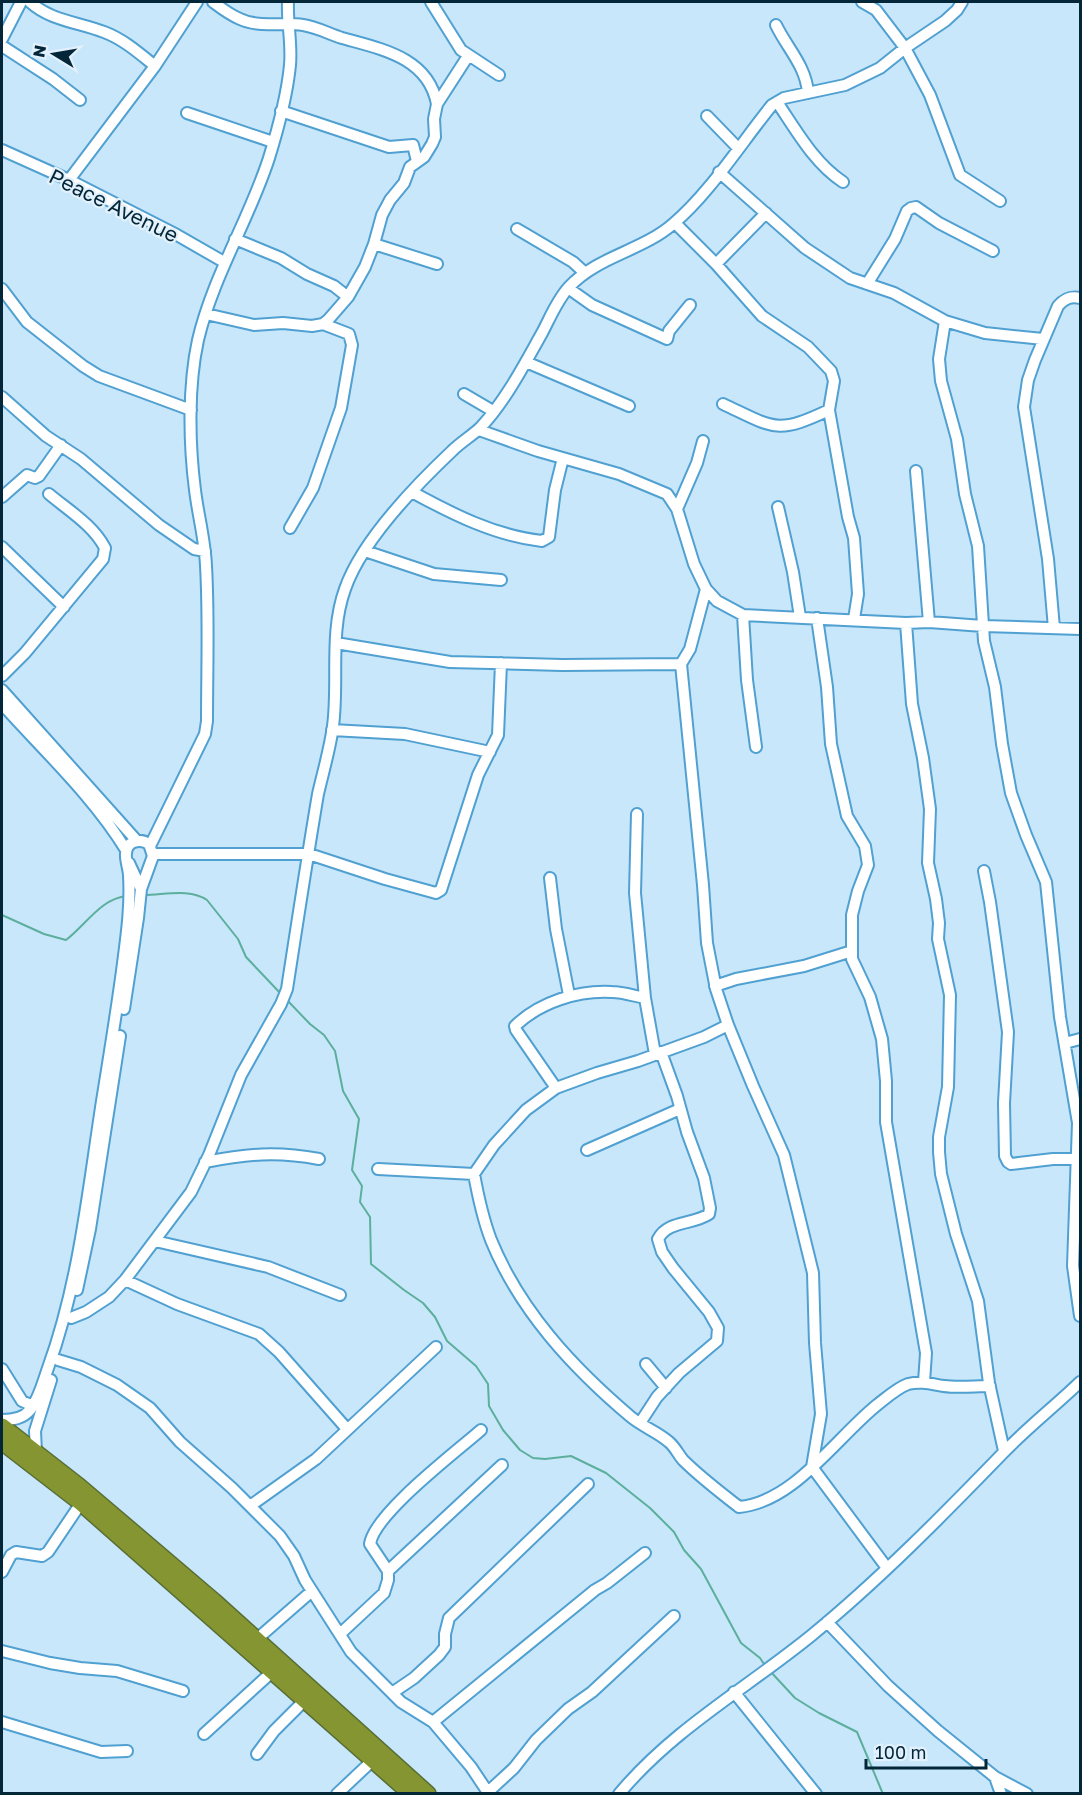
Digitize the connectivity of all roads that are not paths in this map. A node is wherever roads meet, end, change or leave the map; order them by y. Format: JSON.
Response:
{"nodes":[{"id":1,"x":21,"y":2,"type":"edge"},
{"id":2,"x":30,"y":2,"type":"edge"},
{"id":3,"x":197,"y":2,"type":"edge"},
{"id":4,"x":213,"y":2,"type":"edge"},
{"id":5,"x":288,"y":2,"type":"edge"},
{"id":6,"x":431,"y":2,"type":"edge"},
{"id":7,"x":862,"y":2,"type":"edge"},
{"id":8,"x":962,"y":2,"type":"edge"},
{"id":9,"x":287,"y":24,"type":"junction"},
{"id":10,"x":776,"y":25,"type":"dead end"},
{"id":11,"x":2,"y":39,"type":"edge"},
{"id":12,"x":2,"y":46,"type":"edge"},
{"id":13,"x":905,"y":48,"type":"junction"},
{"id":14,"x":468,"y":56,"type":"junction"},
{"id":15,"x":155,"y":66,"type":"junction"},
{"id":16,"x":499,"y":75,"type":"dead end"},
{"id":17,"x":808,"y":93,"type":"junction"},
{"id":18,"x":80,"y":100,"type":"dead end"},
{"id":19,"x":777,"y":102,"type":"junction"},
{"id":20,"x":437,"y":104,"type":"junction"},
{"id":21,"x":281,"y":111,"type":"junction"},
{"id":22,"x":187,"y":113,"type":"dead end"},
{"id":23,"x":707,"y":116,"type":"dead end"},
{"id":24,"x":273,"y":142,"type":"junction"},
{"id":25,"x":738,"y":148,"type":"junction"},
{"id":26,"x":2,"y":150,"type":"edge"},
{"id":27,"x":417,"y":161,"type":"junction"},
{"id":28,"x":719,"y":172,"type":"junction"},
{"id":29,"x":69,"y":180,"type":"junction"},
{"id":30,"x":843,"y":182,"type":"dead end"},
{"id":31,"x":1000,"y":201,"type":"dead end"},
{"id":32,"x":766,"y":213,"type":"junction"},
{"id":33,"x":675,"y":223,"type":"junction"},
{"id":34,"x":517,"y":229,"type":"dead end"},
{"id":35,"x":235,"y":239,"type":"junction"},
{"id":36,"x":374,"y":244,"type":"junction"},
{"id":37,"x":993,"y":251,"type":"dead end"},
{"id":38,"x":224,"y":262,"type":"junction"},
{"id":39,"x":437,"y":264,"type":"dead end"},
{"id":40,"x":716,"y":264,"type":"junction"},
{"id":41,"x":585,"y":273,"type":"junction"},
{"id":42,"x":867,"y":284,"type":"junction"},
{"id":43,"x":568,"y":288,"type":"junction"},
{"id":44,"x":2,"y":289,"type":"edge"},
{"id":45,"x":348,"y":297,"type":"junction"},
{"id":46,"x":1080,"y":298,"type":"edge"},
{"id":47,"x":690,"y":305,"type":"dead end"},
{"id":48,"x":206,"y":314,"type":"junction"},
{"id":49,"x":945,"y":321,"type":"junction"},
{"id":50,"x":323,"y":324,"type":"junction"},
{"id":51,"x":1043,"y":339,"type":"junction"},
{"id":52,"x":526,"y":362,"type":"junction"},
{"id":53,"x":465,"y":394,"type":"dead end"},
{"id":54,"x":2,"y":397,"type":"edge"},
{"id":55,"x":723,"y":404,"type":"dead end"},
{"id":56,"x":630,"y":406,"type":"dead end"},
{"id":57,"x":191,"y":410,"type":"junction"},
{"id":58,"x":829,"y":410,"type":"junction"},
{"id":59,"x":493,"y":411,"type":"junction"},
{"id":60,"x":479,"y":430,"type":"junction"},
{"id":61,"x":703,"y":441,"type":"dead end"},
{"id":62,"x":61,"y":445,"type":"junction"},
{"id":63,"x":563,"y":458,"type":"junction"},
{"id":64,"x":916,"y":471,"type":"dead end"},
{"id":65,"x":412,"y":492,"type":"junction"},
{"id":66,"x":49,"y":494,"type":"dead end"},
{"id":67,"x":2,"y":497,"type":"edge"},
{"id":68,"x":778,"y":507,"type":"dead end"},
{"id":69,"x":677,"y":509,"type":"junction"},
{"id":70,"x":290,"y":528,"type":"dead end"},
{"id":71,"x":2,"y":547,"type":"edge"},
{"id":72,"x":205,"y":551,"type":"junction"},
{"id":73,"x":364,"y":551,"type":"junction"},
{"id":74,"x":501,"y":580,"type":"dead end"},
{"id":75,"x":706,"y":589,"type":"junction"},
{"id":76,"x":64,"y":607,"type":"junction"},
{"id":77,"x":743,"y":615,"type":"junction"},
{"id":78,"x":800,"y":617,"type":"junction"},
{"id":79,"x":817,"y":618,"type":"junction"},
{"id":80,"x":854,"y":619,"type":"junction"},
{"id":81,"x":929,"y":622,"type":"junction"},
{"id":82,"x":906,"y":623,"type":"junction"},
{"id":83,"x":983,"y":626,"type":"junction"},
{"id":84,"x":1054,"y":627,"type":"junction"},
{"id":85,"x":1080,"y":629,"type":"edge"},
{"id":86,"x":336,"y":643,"type":"junction"},
{"id":87,"x":501,"y":663,"type":"junction"},
{"id":88,"x":681,"y":664,"type":"junction"},
{"id":89,"x":2,"y":676,"type":"edge"},
{"id":90,"x":2,"y":690,"type":"edge"},
{"id":91,"x":2,"y":704,"type":"edge"},
{"id":92,"x":332,"y":730,"type":"junction"},
{"id":93,"x":756,"y":747,"type":"dead end"},
{"id":94,"x":490,"y":752,"type":"junction"},
{"id":95,"x":637,"y":814,"type":"dead end"},
{"id":96,"x":137,"y":841,"type":"junction"},
{"id":97,"x":126,"y":850,"type":"junction"},
{"id":98,"x":152,"y":850,"type":"junction"},
{"id":99,"x":309,"y":854,"type":"junction"},
{"id":100,"x":984,"y":871,"type":"dead end"},
{"id":101,"x":550,"y":878,"type":"dead end"},
{"id":102,"x":136,"y":893,"type":"junction"},
{"id":103,"x":852,"y":951,"type":"junction"},
{"id":104,"x":715,"y":986,"type":"junction"},
{"id":105,"x":569,"y":995,"type":"junction"},
{"id":106,"x":645,"y":998,"type":"junction"},
{"id":107,"x":728,"y":1025,"type":"junction"},
{"id":108,"x":1080,"y":1039,"type":"edge"},
{"id":109,"x":1065,"y":1043,"type":"junction"},
{"id":110,"x":658,"y":1053,"type":"junction"},
{"id":111,"x":556,"y":1088,"type":"junction"},
{"id":112,"x":680,"y":1109,"type":"junction"},
{"id":113,"x":587,"y":1150,"type":"dead end"},
{"id":114,"x":320,"y":1159,"type":"dead end"},
{"id":115,"x":1078,"y":1159,"type":"junction"},
{"id":116,"x":205,"y":1162,"type":"junction"},
{"id":117,"x":378,"y":1169,"type":"dead end"},
{"id":118,"x":474,"y":1174,"type":"junction"},
{"id":119,"x":155,"y":1241,"type":"junction"},
{"id":120,"x":125,"y":1280,"type":"junction"},
{"id":121,"x":340,"y":1295,"type":"dead end"},
{"id":122,"x":1080,"y":1316,"type":"edge"},
{"id":123,"x":70,"y":1318,"type":"junction"},
{"id":124,"x":436,"y":1347,"type":"dead end"},
{"id":125,"x":58,"y":1360,"type":"junction"},
{"id":126,"x":646,"y":1364,"type":"dead end"},
{"id":127,"x":2,"y":1369,"type":"edge"},
{"id":128,"x":924,"y":1382,"type":"junction"},
{"id":129,"x":1080,"y":1382,"type":"edge"},
{"id":130,"x":990,"y":1386,"type":"junction"},
{"id":131,"x":666,"y":1388,"type":"junction"},
{"id":132,"x":33,"y":1406,"type":"junction"},
{"id":133,"x":2,"y":1420,"type":"edge"},
{"id":134,"x":640,"y":1423,"type":"junction"},
{"id":135,"x":2,"y":1426,"type":"edge"},
{"id":136,"x":347,"y":1429,"type":"junction"},
{"id":137,"x":481,"y":1430,"type":"dead end"},
{"id":138,"x":4,"y":1448,"type":"edge"},
{"id":139,"x":1004,"y":1451,"type":"junction"},
{"id":140,"x":36,"y":1452,"type":"junction"},
{"id":141,"x":502,"y":1465,"type":"dead end"},
{"id":142,"x":812,"y":1467,"type":"junction"},
{"id":143,"x":588,"y":1484,"type":"dead end"},
{"id":144,"x":81,"y":1503,"type":"junction"},
{"id":145,"x":250,"y":1506,"type":"junction"},
{"id":146,"x":645,"y":1553,"type":"dead end"},
{"id":147,"x":887,"y":1568,"type":"junction"},
{"id":148,"x":388,"y":1571,"type":"junction"},
{"id":149,"x":2,"y":1572,"type":"edge"},
{"id":150,"x":312,"y":1591,"type":"junction"},
{"id":151,"x":674,"y":1616,"type":"dead end"},
{"id":152,"x":827,"y":1622,"type":"junction"},
{"id":153,"x":340,"y":1634,"type":"junction"},
{"id":154,"x":257,"y":1639,"type":"junction"},
{"id":155,"x":2,"y":1651,"type":"edge"},
{"id":156,"x":273,"y":1671,"type":"junction"},
{"id":157,"x":183,"y":1691,"type":"dead end"},
{"id":158,"x":734,"y":1692,"type":"junction"},
{"id":159,"x":392,"y":1693,"type":"junction"},
{"id":160,"x":305,"y":1700,"type":"junction"},
{"id":161,"x":2,"y":1722,"type":"edge"},
{"id":162,"x":433,"y":1722,"type":"junction"},
{"id":163,"x":204,"y":1734,"type":"dead end"},
{"id":164,"x":127,"y":1751,"type":"dead end"},
{"id":165,"x":257,"y":1754,"type":"dead end"},
{"id":166,"x":373,"y":1760,"type":"junction"},
{"id":167,"x":995,"y":1777,"type":"junction"},
{"id":168,"x":488,"y":1793,"type":"edge"},
{"id":169,"x":336,"y":1794,"type":"edge"},
{"id":170,"x":411,"y":1794,"type":"edge"},
{"id":171,"x":428,"y":1794,"type":"edge"},
{"id":172,"x":619,"y":1794,"type":"edge"},
{"id":173,"x":816,"y":1794,"type":"edge"},
{"id":174,"x":1001,"y":1794,"type":"edge"},
{"id":175,"x":1027,"y":1794,"type":"edge"}],
"edges":[{"from":1,"to":11,"type":"street"},
{"from":2,"to":15,"type":"street"},
{"from":3,"to":15,"type":"street"},
{"from":4,"to":9,"type":"street"},
{"from":5,"to":9,"type":"street"},
{"from":6,"to":14,"type":"street"},
{"from":7,"to":13,"type":"street"},
{"from":8,"to":13,"type":"street"},
{"from":9,"to":20,"type":"street"},
{"from":9,"to":21,"type":"street"},
{"from":10,"to":17,"type":"street"},
{"from":12,"to":18,"type":"street"},
{"from":13,"to":17,"type":"street"},
{"from":13,"to":31,"type":"street"},
{"from":14,"to":16,"type":"street"},
{"from":14,"to":20,"type":"street"},
{"from":15,"to":29,"type":"street"},
{"from":17,"to":19,"type":"street"},
{"from":19,"to":25,"type":"street"},
{"from":19,"to":30,"type":"street"},
{"from":20,"to":27,"type":"street"},
{"from":21,"to":24,"type":"street"},
{"from":21,"to":27,"type":"street"},
{"from":22,"to":24,"type":"street"},
{"from":23,"to":25,"type":"street"},
{"from":24,"to":35,"type":"street"},
{"from":25,"to":28,"type":"street"},
{"from":26,"to":29,"type":"street","name":"Peace Avenue"},
{"from":27,"to":36,"type":"street"},
{"from":28,"to":32,"type":"street"},
{"from":28,"to":33,"type":"street"},
{"from":29,"to":38,"type":"street","name":"Peace Avenue"},
{"from":32,"to":40,"type":"street"},
{"from":32,"to":42,"type":"street"},
{"from":33,"to":40,"type":"street"},
{"from":33,"to":41,"type":"street"},
{"from":34,"to":41,"type":"street"},
{"from":35,"to":38,"type":"street"},
{"from":35,"to":45,"type":"street"},
{"from":36,"to":39,"type":"street"},
{"from":36,"to":45,"type":"street"},
{"from":37,"to":42,"type":"street"},
{"from":38,"to":48,"type":"street"},
{"from":40,"to":58,"type":"street"},
{"from":41,"to":43,"type":"street"},
{"from":42,"to":49,"type":"street"},
{"from":43,"to":47,"type":"street"},
{"from":43,"to":52,"type":"street"},
{"from":44,"to":57,"type":"street"},
{"from":45,"to":50,"type":"street"},
{"from":46,"to":51,"type":"street"},
{"from":48,"to":50,"type":"street"},
{"from":48,"to":57,"type":"street"},
{"from":49,"to":51,"type":"street"},
{"from":49,"to":83,"type":"street"},
{"from":50,"to":70,"type":"street"},
{"from":51,"to":84,"type":"street"},
{"from":52,"to":56,"type":"street"},
{"from":52,"to":59,"type":"street"},
{"from":53,"to":59,"type":"street"},
{"from":54,"to":62,"type":"street"},
{"from":55,"to":58,"type":"street"},
{"from":57,"to":72,"type":"street"},
{"from":58,"to":80,"type":"street"},
{"from":59,"to":60,"type":"street"},
{"from":60,"to":63,"type":"street"},
{"from":60,"to":65,"type":"street"},
{"from":61,"to":69,"type":"street"},
{"from":62,"to":67,"type":"street"},
{"from":62,"to":72,"type":"street"},
{"from":63,"to":65,"type":"street"},
{"from":63,"to":69,"type":"street"},
{"from":64,"to":81,"type":"street"},
{"from":65,"to":73,"type":"street"},
{"from":66,"to":76,"type":"street"},
{"from":68,"to":78,"type":"street"},
{"from":69,"to":75,"type":"street"},
{"from":71,"to":76,"type":"street"},
{"from":72,"to":98,"type":"street"},
{"from":73,"to":74,"type":"street"},
{"from":73,"to":86,"type":"street"},
{"from":75,"to":77,"type":"street"},
{"from":75,"to":88,"type":"street"},
{"from":76,"to":89,"type":"street"},
{"from":77,"to":78,"type":"street"},
{"from":77,"to":93,"type":"street"},
{"from":78,"to":79,"type":"street"},
{"from":79,"to":80,"type":"street"},
{"from":79,"to":103,"type":"street"},
{"from":80,"to":82,"type":"street"},
{"from":81,"to":82,"type":"street"},
{"from":81,"to":83,"type":"street"},
{"from":82,"to":130,"type":"street"},
{"from":83,"to":84,"type":"street"},
{"from":83,"to":109,"type":"street"},
{"from":84,"to":85,"type":"street"},
{"from":86,"to":87,"type":"street"},
{"from":86,"to":92,"type":"street"},
{"from":87,"to":88,"type":"street"},
{"from":87,"to":94,"type":"street"},
{"from":88,"to":104,"type":"street"},
{"from":90,"to":96,"type":"street"},
{"from":91,"to":97,"type":"street"},
{"from":92,"to":94,"type":"street"},
{"from":92,"to":99,"type":"street"},
{"from":94,"to":99,"type":"street"},
{"from":95,"to":106,"type":"street"},
{"from":96,"to":97,"type":"street"},
{"from":96,"to":98,"type":"street"},
{"from":97,"to":102,"type":"street"},
{"from":98,"to":99,"type":"street"},
{"from":98,"to":102,"type":"street"},
{"from":99,"to":116,"type":"street"},
{"from":100,"to":115,"type":"street"},
{"from":101,"to":105,"type":"street"},
{"from":102,"to":123,"type":"street"},
{"from":102,"to":132,"type":"street"},
{"from":103,"to":104,"type":"street"},
{"from":103,"to":128,"type":"street"},
{"from":104,"to":107,"type":"street"},
{"from":105,"to":106,"type":"street"},
{"from":105,"to":111,"type":"street"},
{"from":106,"to":110,"type":"street"},
{"from":107,"to":110,"type":"street"},
{"from":107,"to":142,"type":"street"},
{"from":108,"to":109,"type":"street"},
{"from":109,"to":115,"type":"street"},
{"from":110,"to":111,"type":"street"},
{"from":110,"to":112,"type":"street"},
{"from":111,"to":118,"type":"street"},
{"from":112,"to":113,"type":"street"},
{"from":112,"to":131,"type":"street"},
{"from":114,"to":116,"type":"street"},
{"from":115,"to":122,"type":"street"},
{"from":116,"to":119,"type":"street"},
{"from":117,"to":118,"type":"street"},
{"from":118,"to":134,"type":"street"},
{"from":119,"to":120,"type":"street"},
{"from":119,"to":121,"type":"street"},
{"from":120,"to":123,"type":"street"},
{"from":120,"to":136,"type":"street"},
{"from":123,"to":125,"type":"street"},
{"from":124,"to":136,"type":"street"},
{"from":125,"to":140,"type":"street"},
{"from":125,"to":145,"type":"street"},
{"from":126,"to":131,"type":"street"},
{"from":127,"to":132,"type":"street"},
{"from":128,"to":130,"type":"street"},
{"from":128,"to":142,"type":"street"},
{"from":129,"to":139,"type":"street"},
{"from":130,"to":139,"type":"street"},
{"from":131,"to":134,"type":"street"},
{"from":132,"to":133,"type":"street"},
{"from":134,"to":142,"type":"street"},
{"from":135,"to":140,"type":"highway"},
{"from":136,"to":145,"type":"street"},
{"from":137,"to":148,"type":"street"},
{"from":138,"to":144,"type":"highway"},
{"from":139,"to":147,"type":"street"},
{"from":140,"to":154,"type":"highway"},
{"from":141,"to":148,"type":"street"},
{"from":142,"to":147,"type":"street"},
{"from":143,"to":159,"type":"street"},
{"from":144,"to":149,"type":"street"},
{"from":144,"to":156,"type":"highway"},
{"from":145,"to":150,"type":"street"},
{"from":146,"to":162,"type":"street"},
{"from":147,"to":152,"type":"street"},
{"from":148,"to":153,"type":"street"},
{"from":150,"to":153,"type":"street"},
{"from":150,"to":154,"type":"street"},
{"from":151,"to":168,"type":"street"},
{"from":152,"to":158,"type":"street"},
{"from":152,"to":167,"type":"street"},
{"from":153,"to":159,"type":"street"},
{"from":154,"to":171,"type":"highway"},
{"from":155,"to":157,"type":"street"},
{"from":156,"to":160,"type":"highway"},
{"from":156,"to":163,"type":"street"},
{"from":158,"to":172,"type":"street"},
{"from":158,"to":173,"type":"street"},
{"from":159,"to":162,"type":"street"},
{"from":160,"to":165,"type":"street"},
{"from":160,"to":166,"type":"highway"},
{"from":161,"to":164,"type":"street"},
{"from":162,"to":168,"type":"street"},
{"from":166,"to":169,"type":"street"},
{"from":166,"to":170,"type":"highway"},
{"from":167,"to":174,"type":"street"},
{"from":167,"to":175,"type":"street"}]}
